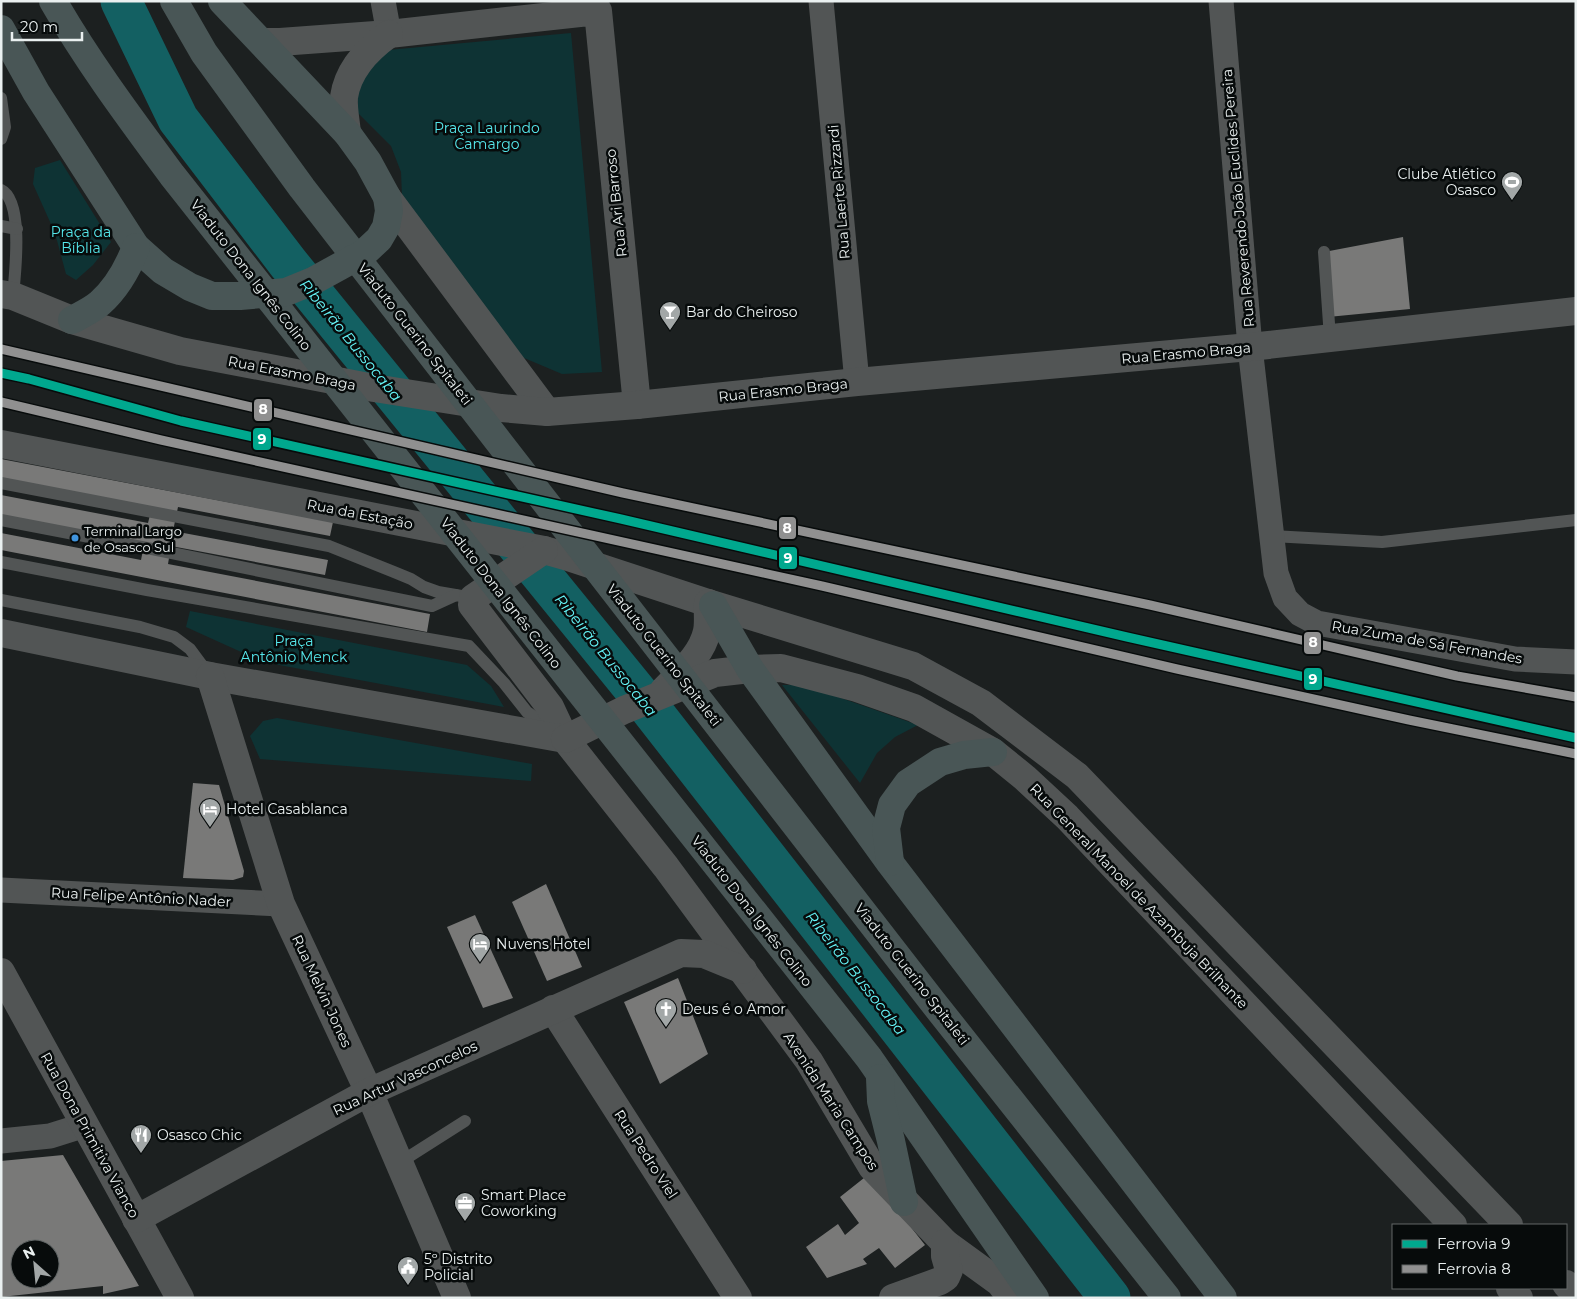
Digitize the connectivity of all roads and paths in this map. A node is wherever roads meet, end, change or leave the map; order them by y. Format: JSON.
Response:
{"nodes":[{"id":1,"x":53,"y":1,"type":"edge"},
{"id":2,"x":174,"y":1,"type":"edge"},
{"id":3,"x":222,"y":1,"type":"edge"},
{"id":4,"x":383,"y":1,"type":"edge"},
{"id":5,"x":821,"y":1,"type":"edge"},
{"id":6,"x":1221,"y":1,"type":"edge"},
{"id":7,"x":598,"y":6,"type":"edge"},
{"id":8,"x":1,"y":29,"type":"edge"},
{"id":9,"x":389,"y":34,"type":"junction"},
{"id":10,"x":262,"y":42,"type":"junction"},
{"id":11,"x":1,"y":98,"type":"edge"},
{"id":12,"x":347,"y":133,"type":"junction"},
{"id":13,"x":1,"y":140,"type":"edge"},
{"id":14,"x":1,"y":190,"type":"edge"},
{"id":15,"x":387,"y":197,"type":"junction"},
{"id":16,"x":1,"y":226,"type":"edge"},
{"id":17,"x":17,"y":228,"type":"junction"},
{"id":18,"x":136,"y":246,"type":"junction"},
{"id":19,"x":1324,"y":252,"type":"dead end"},
{"id":20,"x":7,"y":295,"type":"edge"},
{"id":21,"x":1576,"y":311,"type":"edge"},
{"id":22,"x":72,"y":320,"type":"junction"},
{"id":23,"x":1330,"y":338,"type":"junction"},
{"id":24,"x":1250,"y":347,"type":"junction"},
{"id":25,"x":856,"y":382,"type":"junction"},
{"id":26,"x":637,"y":405,"type":"junction"},
{"id":27,"x":547,"y":412,"type":"junction"},
{"id":28,"x":1,"y":444,"type":"edge"},
{"id":29,"x":1,"y":483,"type":"edge"},
{"id":30,"x":1,"y":520,"type":"edge"},
{"id":31,"x":1576,"y":520,"type":"edge"},
{"id":32,"x":1272,"y":536,"type":"junction"},
{"id":33,"x":536,"y":555,"type":"junction"},
{"id":34,"x":1,"y":562,"type":"edge"},
{"id":35,"x":1276,"y":573,"type":"joint"},
{"id":36,"x":464,"y":597,"type":"junction"},
{"id":37,"x":1,"y":600,"type":"edge"},
{"id":38,"x":710,"y":604,"type":"junction"},
{"id":39,"x":1,"y":633,"type":"edge"},
{"id":40,"x":1576,"y":662,"type":"edge"},
{"id":41,"x":750,"y":669,"type":"junction"},
{"id":42,"x":210,"y":676,"type":"junction"},
{"id":43,"x":658,"y":696,"type":"junction"},
{"id":44,"x":565,"y":739,"type":"junction"},
{"id":45,"x":993,"y":752,"type":"junction"},
{"id":46,"x":890,"y":863,"type":"junction"},
{"id":47,"x":1,"y":890,"type":"edge"},
{"id":48,"x":689,"y":897,"type":"junction"},
{"id":49,"x":281,"y":904,"type":"junction"},
{"id":50,"x":681,"y":953,"type":"junction"},
{"id":51,"x":743,"y":970,"type":"junction"},
{"id":52,"x":1,"y":972,"type":"edge"},
{"id":53,"x":553,"y":1010,"type":"junction"},
{"id":54,"x":875,"y":1066,"type":"junction"},
{"id":55,"x":369,"y":1092,"type":"junction"},
{"id":56,"x":465,"y":1121,"type":"dead end"},
{"id":57,"x":85,"y":1125,"type":"junction"},
{"id":58,"x":1,"y":1141,"type":"edge"},
{"id":59,"x":400,"y":1163,"type":"junction"},
{"id":60,"x":904,"y":1202,"type":"junction"},
{"id":61,"x":136,"y":1219,"type":"junction"},
{"id":62,"x":1452,"y":1224,"type":"edge"},
{"id":63,"x":1508,"y":1224,"type":"edge"},
{"id":64,"x":945,"y":1243,"type":"junction"},
{"id":65,"x":1567,"y":1285,"type":"edge"},
{"id":66,"x":1576,"y":1294,"type":"edge"},
{"id":67,"x":180,"y":1298,"type":"edge"},
{"id":68,"x":457,"y":1298,"type":"edge"},
{"id":69,"x":738,"y":1298,"type":"edge"},
{"id":70,"x":893,"y":1298,"type":"edge"},
{"id":71,"x":1011,"y":1298,"type":"edge"},
{"id":72,"x":1034,"y":1298,"type":"edge"},
{"id":73,"x":1168,"y":1298,"type":"edge"},
{"id":74,"x":1223,"y":1298,"type":"edge"}],
"edges":[{"from":1,"to":54,"type":"main road","name":"Viaduto Dona Ignês Colino"},
{"from":2,"to":73,"type":"main road","name":"Viaduto Guerino Spitaleti"},
{"from":3,"to":10,"type":"main road"},
{"from":4,"to":9,"type":"street"},
{"from":5,"to":25,"type":"street","name":"Rua Laerte Rizzardi"},
{"from":6,"to":24,"type":"street","name":"Rua Reverendo João Euclides Pereira"},
{"from":7,"to":9,"type":"main road"},
{"from":7,"to":26,"type":"main road","name":"Rua Ari Barroso"},
{"from":8,"to":18,"type":"main road"},
{"from":9,"to":10,"type":"main road"},
{"from":9,"to":12,"type":"main road"},
{"from":10,"to":12,"type":"main road"},
{"from":11,"to":13,"type":"lane"},
{"from":12,"to":15,"type":"main road"},
{"from":14,"to":17,"type":"lane"},
{"from":15,"to":18,"type":"main road"},
{"from":15,"to":27,"type":"main road"},
{"from":16,"to":17,"type":"lane"},
{"from":17,"to":20,"type":"lane"},
{"from":18,"to":22,"type":"main road"},
{"from":19,"to":23,"type":"lane"},
{"from":20,"to":22,"type":"main road","name":"Rua Erasmo Braga"},
{"from":21,"to":23,"type":"main road","name":"Rua Erasmo Braga"},
{"from":22,"to":27,"type":"main road","name":"Rua Erasmo Braga"},
{"from":23,"to":24,"type":"main road","name":"Rua Erasmo Braga"},
{"from":24,"to":25,"type":"main road","name":"Rua Erasmo Braga"},
{"from":24,"to":32,"type":"street","name":"Rua Reverendo João Euclides Pereira"},
{"from":25,"to":26,"type":"main road","name":"Rua Erasmo Braga"},
{"from":26,"to":27,"type":"main road","name":"Rua Erasmo Braga"},
{"from":28,"to":33,"type":"main road","name":"Rua da Estação"},
{"from":29,"to":36,"type":"lane"},
{"from":30,"to":36,"type":"lane"},
{"from":31,"to":32,"type":"lane"},
{"from":32,"to":35,"type":"street","name":"Rua Reverendo João Euclides Pereira"},
{"from":33,"to":36,"type":"main road"},
{"from":33,"to":38,"type":"main road","name":"Rua da Estação"},
{"from":34,"to":44,"type":"lane"},
{"from":35,"to":40,"type":"street","name":"Rua Zuma de Sá Fernandes"},
{"from":36,"to":44,"type":"main road","name":"Avenida Maria Campos"},
{"from":37,"to":42,"type":"lane"},
{"from":38,"to":41,"type":"main road"},
{"from":38,"to":43,"type":"main road"},
{"from":38,"to":63,"type":"main road","name":"Rua da Estação"},
{"from":39,"to":42,"type":"main road"},
{"from":41,"to":43,"type":"main road","name":"Rua General Manoel de Azambuja Brilhante"},
{"from":41,"to":45,"type":"main road","name":"Rua General Manoel de Azambuja Brilhante"},
{"from":41,"to":46,"type":"main road"},
{"from":42,"to":44,"type":"main road"},
{"from":42,"to":49,"type":"main road","name":"Rua Melvin Jones"},
{"from":43,"to":44,"type":"main road","name":"Rua General Manoel de Azambuja Brilhante"},
{"from":44,"to":48,"type":"main road","name":"Avenida Maria Campos"},
{"from":45,"to":46,"type":"main road"},
{"from":45,"to":62,"type":"main road","name":"Rua General Manoel de Azambuja Brilhante"},
{"from":46,"to":74,"type":"main road"},
{"from":47,"to":49,"type":"street","name":"Rua Felipe Antônio Nader"},
{"from":48,"to":50,"type":"main road"},
{"from":48,"to":51,"type":"main road","name":"Avenida Maria Campos"},
{"from":49,"to":55,"type":"main road","name":"Rua Melvin Jones"},
{"from":50,"to":51,"type":"main road","name":"Rua Artur Vasconcelos"},
{"from":50,"to":53,"type":"main road","name":"Rua Artur Vasconcelos"},
{"from":51,"to":60,"type":"main road","name":"Avenida Maria Campos"},
{"from":52,"to":57,"type":"main road","name":"Rua Dona Primitiva Vianco"},
{"from":53,"to":55,"type":"main road","name":"Rua Artur Vasconcelos"},
{"from":53,"to":69,"type":"main road","name":"Rua Pedro Viel"},
{"from":54,"to":60,"type":"main road"},
{"from":54,"to":72,"type":"main road"},
{"from":55,"to":59,"type":"main road","name":"Rua Melvin Jones"},
{"from":55,"to":61,"type":"main road","name":"Rua Artur Vasconcelos"},
{"from":56,"to":59,"type":"lane"},
{"from":57,"to":58,"type":"street"},
{"from":57,"to":61,"type":"main road","name":"Rua Dona Primitiva Vianco"},
{"from":59,"to":68,"type":"main road","name":"Rua Melvin Jones"},
{"from":60,"to":64,"type":"main road","name":"Avenida Maria Campos"},
{"from":61,"to":67,"type":"main road","name":"Rua Dona Primitiva Vianco"},
{"from":64,"to":70,"type":"main road"},
{"from":64,"to":71,"type":"main road","name":"Avenida Maria Campos"},
{"from":65,"to":66,"type":"main road"}]}
